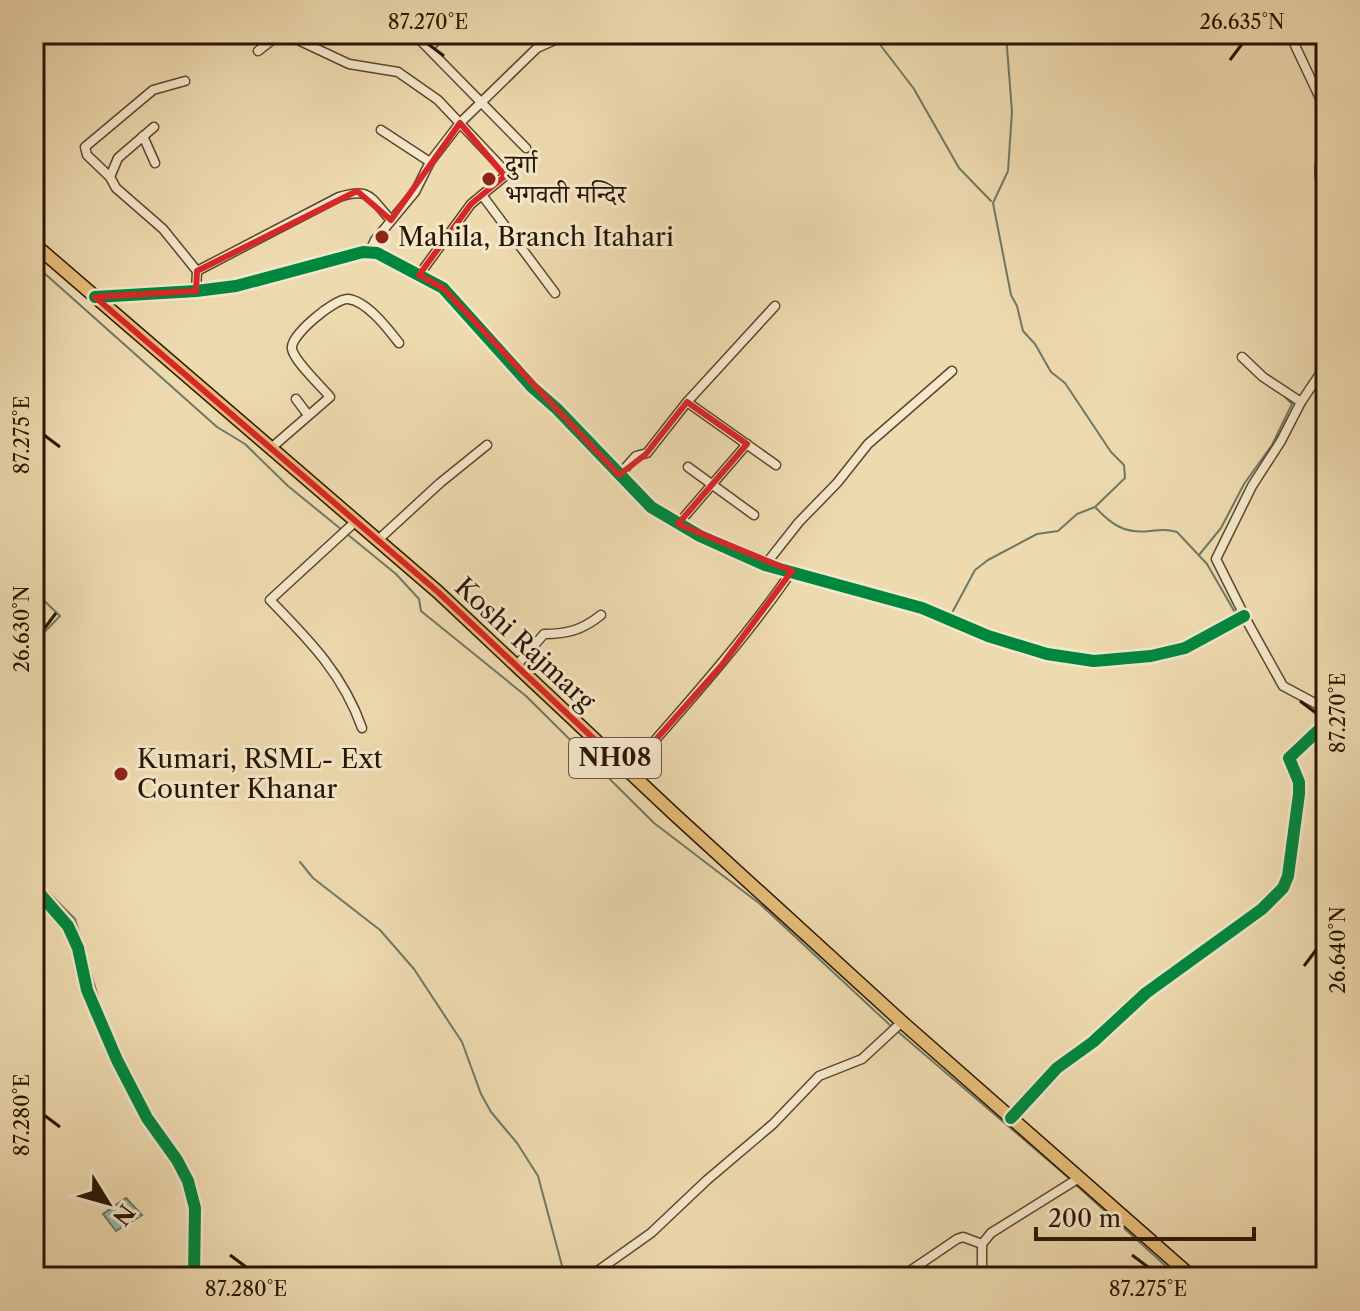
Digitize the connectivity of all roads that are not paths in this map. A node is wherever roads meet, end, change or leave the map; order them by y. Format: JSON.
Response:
{"nodes":[{"id":1,"x":280,"y":34,"type":"edge"},
{"id":2,"x":291,"y":34,"type":"edge"},
{"id":3,"x":414,"y":34,"type":"edge"},
{"id":4,"x":442,"y":34,"type":"edge"},
{"id":5,"x":573,"y":34,"type":"edge"},
{"id":6,"x":1292,"y":39,"type":"dead end"},
{"id":7,"x":429,"y":48,"type":"junction"},
{"id":8,"x":258,"y":51,"type":"dead end"},
{"id":9,"x":185,"y":81,"type":"dead end"},
{"id":10,"x":481,"y":103,"type":"junction"},
{"id":11,"x":1326,"y":111,"type":"edge"},
{"id":12,"x":460,"y":123,"type":"junction"},
{"id":13,"x":154,"y":127,"type":"dead end"},
{"id":14,"x":381,"y":130,"type":"dead end"},
{"id":15,"x":143,"y":136,"type":"junction"},
{"id":16,"x":1326,"y":143,"type":"edge"},
{"id":17,"x":526,"y":148,"type":"dead end"},
{"id":18,"x":430,"y":162,"type":"junction"},
{"id":19,"x":155,"y":163,"type":"dead end"},
{"id":20,"x":110,"y":177,"type":"junction"},
{"id":21,"x":482,"y":195,"type":"junction"},
{"id":22,"x":1326,"y":196,"type":"edge"},
{"id":23,"x":391,"y":220,"type":"junction"},
{"id":24,"x":34,"y":244,"type":"edge"},
{"id":25,"x":370,"y":251,"type":"junction"},
{"id":26,"x":197,"y":271,"type":"junction"},
{"id":27,"x":419,"y":275,"type":"junction"},
{"id":28,"x":196,"y":291,"type":"junction"},
{"id":29,"x":555,"y":293,"type":"dead end"},
{"id":30,"x":95,"y":297,"type":"junction"},
{"id":31,"x":775,"y":306,"type":"dead end"},
{"id":32,"x":399,"y":343,"type":"dead end"},
{"id":33,"x":1242,"y":357,"type":"dead end"},
{"id":34,"x":1326,"y":365,"type":"edge"},
{"id":35,"x":952,"y":371,"type":"dead end"},
{"id":36,"x":296,"y":399,"type":"dead end"},
{"id":37,"x":687,"y":402,"type":"junction"},
{"id":38,"x":1301,"y":402,"type":"junction"},
{"id":39,"x":308,"y":415,"type":"junction"},
{"id":40,"x":747,"y":444,"type":"junction"},
{"id":41,"x":487,"y":445,"type":"dead end"},
{"id":42,"x":270,"y":449,"type":"junction"},
{"id":43,"x":776,"y":465,"type":"dead end"},
{"id":44,"x":688,"y":467,"type":"dead end"},
{"id":45,"x":619,"y":475,"type":"junction"},
{"id":46,"x":715,"y":485,"type":"junction"},
{"id":47,"x":754,"y":515,"type":"dead end"},
{"id":48,"x":355,"y":522,"type":"junction"},
{"id":49,"x":678,"y":524,"type":"junction"},
{"id":50,"x":378,"y":540,"type":"junction"},
{"id":51,"x":765,"y":565,"type":"junction"},
{"id":52,"x":792,"y":571,"type":"junction"},
{"id":53,"x":601,"y":615,"type":"dead end"},
{"id":54,"x":1244,"y":616,"type":"junction"},
{"id":55,"x":517,"y":665,"type":"junction"},
{"id":56,"x":1326,"y":709,"type":"edge"},
{"id":57,"x":1326,"y":723,"type":"edge"},
{"id":58,"x":362,"y":728,"type":"dead end"},
{"id":59,"x":628,"y":771,"type":"junction"},
{"id":60,"x":34,"y":887,"type":"edge"},
{"id":61,"x":897,"y":1027,"type":"junction"},
{"id":62,"x":1011,"y":1118,"type":"junction"},
{"id":63,"x":1079,"y":1178,"type":"junction"},
{"id":64,"x":982,"y":1244,"type":"junction"},
{"id":65,"x":194,"y":1277,"type":"edge"},
{"id":66,"x":589,"y":1277,"type":"edge"},
{"id":67,"x":901,"y":1277,"type":"edge"},
{"id":68,"x":982,"y":1277,"type":"edge"},
{"id":69,"x":1192,"y":1277,"type":"edge"}],
"edges":[{"from":1,"to":8,"type":"street"},
{"from":2,"to":12,"type":"street"},
{"from":3,"to":7,"type":"street"},
{"from":4,"to":7,"type":"street"},
{"from":5,"to":10,"type":"street"},
{"from":6,"to":11,"type":"street"},
{"from":7,"to":10,"type":"street"},
{"from":9,"to":20,"type":"street"},
{"from":10,"to":12,"type":"street"},
{"from":10,"to":17,"type":"street"},
{"from":12,"to":18,"type":"street"},
{"from":12,"to":21,"type":"street"},
{"from":13,"to":15,"type":"street"},
{"from":14,"to":18,"type":"street"},
{"from":15,"to":19,"type":"street"},
{"from":15,"to":20,"type":"street"},
{"from":16,"to":22,"type":"street"},
{"from":18,"to":23,"type":"street"},
{"from":20,"to":26,"type":"street"},
{"from":21,"to":27,"type":"street"},
{"from":21,"to":29,"type":"street"},
{"from":23,"to":25,"type":"street"},
{"from":23,"to":26,"type":"street"},
{"from":24,"to":30,"type":"main road","name":"Koshi Rajmarg","number":"NH08"},
{"from":25,"to":27,"type":"street"},
{"from":25,"to":28,"type":"street"},
{"from":26,"to":28,"type":"street"},
{"from":27,"to":45,"type":"street"},
{"from":28,"to":30,"type":"street"},
{"from":30,"to":42,"type":"main road","name":"Koshi Rajmarg","number":"NH08"},
{"from":31,"to":37,"type":"street"},
{"from":32,"to":39,"type":"street"},
{"from":33,"to":38,"type":"street"},
{"from":34,"to":38,"type":"street"},
{"from":35,"to":51,"type":"street"},
{"from":36,"to":39,"type":"street"},
{"from":37,"to":40,"type":"street"},
{"from":37,"to":45,"type":"street"},
{"from":38,"to":54,"type":"street"},
{"from":39,"to":42,"type":"street"},
{"from":40,"to":43,"type":"street"},
{"from":40,"to":46,"type":"street"},
{"from":41,"to":50,"type":"street"},
{"from":42,"to":48,"type":"main road","name":"Koshi Rajmarg","number":"NH08"},
{"from":44,"to":46,"type":"street"},
{"from":45,"to":49,"type":"street"},
{"from":46,"to":47,"type":"street"},
{"from":46,"to":49,"type":"street"},
{"from":48,"to":50,"type":"main road","name":"Koshi Rajmarg","number":"NH08"},
{"from":48,"to":58,"type":"street"},
{"from":49,"to":51,"type":"street"},
{"from":50,"to":55,"type":"main road","name":"Koshi Rajmarg","number":"NH08"},
{"from":51,"to":52,"type":"street"},
{"from":52,"to":54,"type":"street"},
{"from":52,"to":59,"type":"street"},
{"from":53,"to":55,"type":"street"},
{"from":54,"to":56,"type":"street"},
{"from":55,"to":59,"type":"main road","name":"Koshi Rajmarg","number":"NH08"},
{"from":57,"to":62,"type":"street"},
{"from":59,"to":61,"type":"main road","name":"Koshi Rajmarg","number":"NH08"},
{"from":60,"to":65,"type":"street"},
{"from":61,"to":62,"type":"main road","name":"Koshi Rajmarg","number":"NH08"},
{"from":61,"to":66,"type":"street"},
{"from":62,"to":63,"type":"main road","name":"Koshi Rajmarg","number":"NH08"},
{"from":63,"to":64,"type":"street"},
{"from":63,"to":69,"type":"main road","name":"Koshi Rajmarg","number":"NH08"},
{"from":64,"to":67,"type":"street"},
{"from":64,"to":68,"type":"street"}]}
